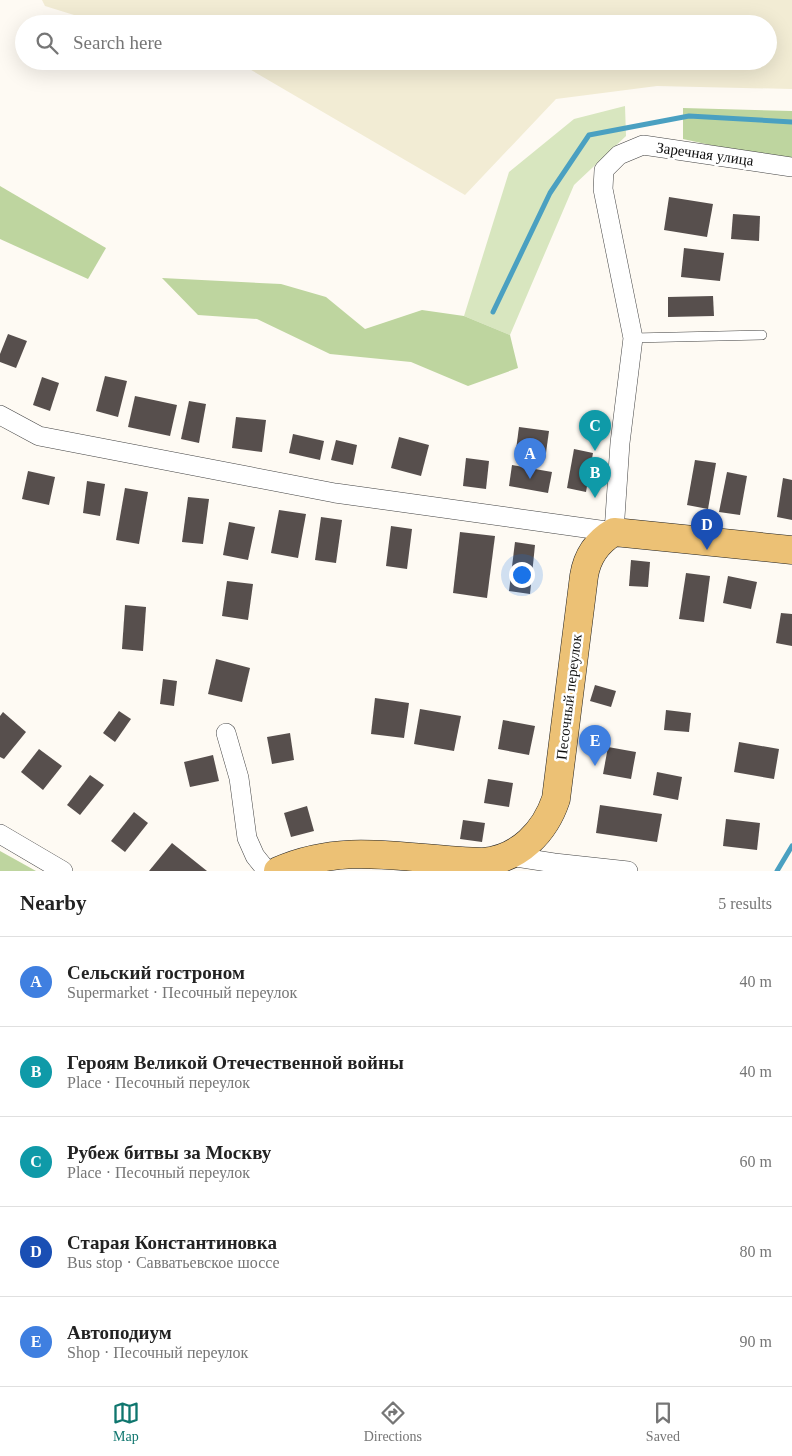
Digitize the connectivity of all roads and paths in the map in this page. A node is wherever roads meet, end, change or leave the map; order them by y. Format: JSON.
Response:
{"nodes":[{"id":1,"x":792,"y":167,"type":"edge"},
{"id":2,"x":762,"y":334,"type":"dead end"},
{"id":3,"x":633,"y":338,"type":"junction"},
{"id":4,"x":0,"y":415,"type":"edge"},
{"id":5,"x":614,"y":532,"type":"junction"},
{"id":6,"x":792,"y":550,"type":"edge"},
{"id":7,"x":226,"y":733,"type":"dead end"},
{"id":8,"x":0,"y":834,"type":"edge"},
{"id":9,"x":509,"y":856,"type":"junction"},
{"id":10,"x":553,"y":867,"type":"edge"},
{"id":11,"x":63,"y":871,"type":"edge"},
{"id":12,"x":267,"y":871,"type":"edge"},
{"id":13,"x":278,"y":871,"type":"edge"},
{"id":14,"x":628,"y":871,"type":"edge"}],
"edges":[{"from":1,"to":3,"type":"street","name":"Заречная улица"},
{"from":2,"to":3,"type":"lane"},
{"from":3,"to":5,"type":"street"},
{"from":4,"to":5,"type":"street"},
{"from":5,"to":6,"type":"main road"},
{"from":5,"to":9,"type":"main road","name":"Песочный переулок"},
{"from":7,"to":12,"type":"street"},
{"from":8,"to":11,"type":"street"},
{"from":9,"to":10,"type":"street"},
{"from":9,"to":13,"type":"main road"},
{"from":10,"to":14,"type":"street"}]}
